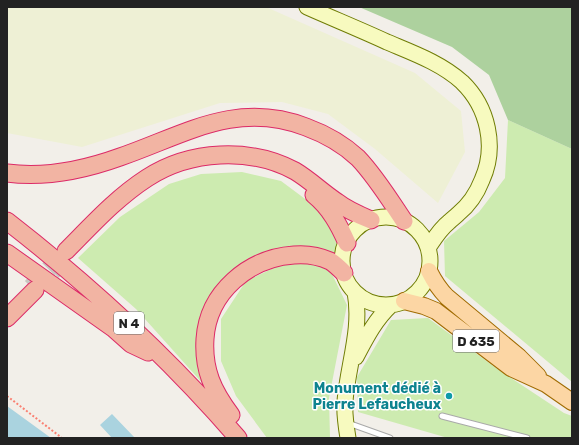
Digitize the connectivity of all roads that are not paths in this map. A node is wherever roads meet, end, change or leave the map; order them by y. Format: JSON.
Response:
{"nodes":[{"id":1,"x":306,"y":7,"type":"edge"},
{"id":2,"x":7,"y":173,"type":"edge"},
{"id":3,"x":372,"y":220,"type":"junction"},
{"id":4,"x":7,"y":221,"type":"edge"},
{"id":5,"x":449,"y":222,"type":"junction"},
{"id":6,"x":409,"y":224,"type":"junction"},
{"id":7,"x":7,"y":232,"type":"edge"},
{"id":8,"x":347,"y":243,"type":"junction"},
{"id":9,"x":428,"y":248,"type":"junction"},
{"id":10,"x":7,"y":253,"type":"edge"},
{"id":11,"x":429,"y":271,"type":"junction"},
{"id":12,"x":344,"y":273,"type":"junction"},
{"id":13,"x":355,"y":292,"type":"junction"},
{"id":14,"x":398,"y":303,"type":"junction"},
{"id":15,"x":7,"y":309,"type":"edge"},
{"id":16,"x":7,"y":318,"type":"edge"},
{"id":17,"x":148,"y":352,"type":"junction"},
{"id":18,"x":351,"y":367,"type":"junction"},
{"id":19,"x":546,"y":384,"type":"junction"},
{"id":20,"x":572,"y":402,"type":"edge"},
{"id":21,"x":442,"y":416,"type":"dead end"},
{"id":22,"x":346,"y":422,"type":"junction"},
{"id":23,"x":228,"y":438,"type":"edge"},
{"id":24,"x":238,"y":438,"type":"edge"},
{"id":25,"x":248,"y":438,"type":"edge"},
{"id":26,"x":348,"y":438,"type":"edge"},
{"id":27,"x":390,"y":438,"type":"edge"},
{"id":28,"x":527,"y":438,"type":"edge"}],
"edges":[{"from":1,"to":5,"type":"main road"},
{"from":2,"to":6,"type":"highway"},
{"from":3,"to":6,"type":"main road"},
{"from":3,"to":8,"type":"main road"},
{"from":3,"to":8,"type":"highway"},
{"from":4,"to":24,"type":"highway","number":"N 4"},
{"from":5,"to":6,"type":"main road"},
{"from":5,"to":9,"type":"main road"},
{"from":6,"to":9,"type":"main road"},
{"from":7,"to":17,"type":"highway","number":"N 4"},
{"from":8,"to":12,"type":"main road"},
{"from":9,"to":11,"type":"main road"},
{"from":10,"to":17,"type":"highway"},
{"from":11,"to":14,"type":"main road"},
{"from":11,"to":19,"type":"main road","number":"D 635"},
{"from":12,"to":13,"type":"main road"},
{"from":12,"to":25,"type":"highway"},
{"from":13,"to":14,"type":"main road"},
{"from":13,"to":18,"type":"main road"},
{"from":14,"to":18,"type":"main road"},
{"from":14,"to":19,"type":"main road","number":"D 635"},
{"from":15,"to":16,"type":"highway"},
{"from":17,"to":23,"type":"highway","number":"N 4"},
{"from":18,"to":22,"type":"main road"},
{"from":19,"to":20,"type":"main road","number":"D 635"},
{"from":21,"to":28,"type":"lane"},
{"from":22,"to":26,"type":"main road"},
{"from":22,"to":27,"type":"lane"}]}
